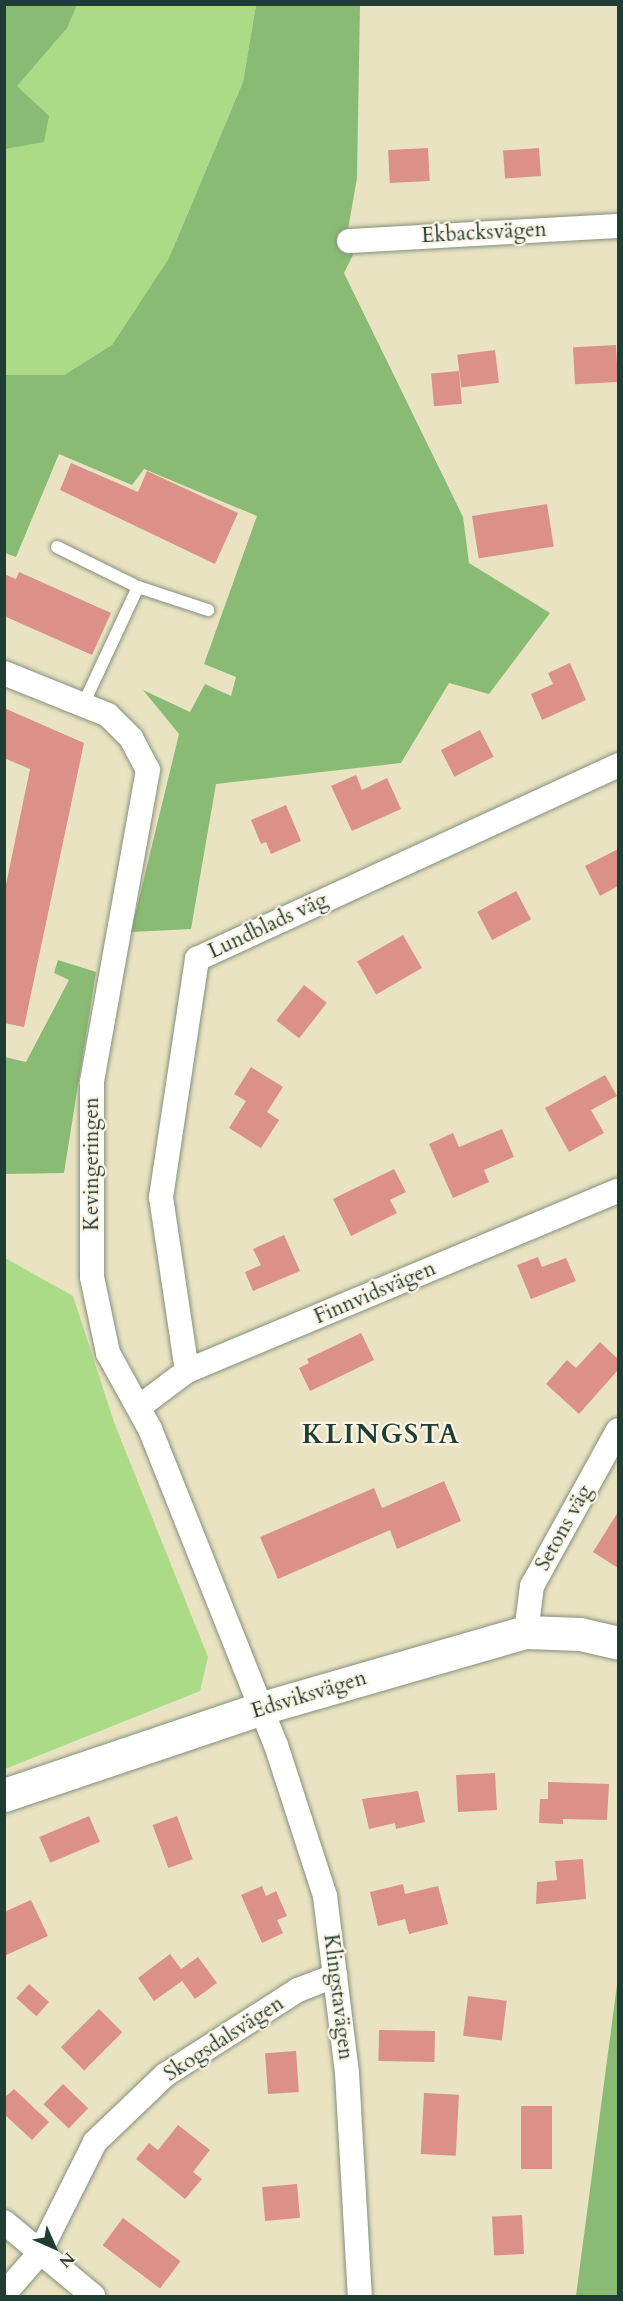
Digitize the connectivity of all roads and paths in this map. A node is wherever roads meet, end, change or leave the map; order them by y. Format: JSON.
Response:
{"nodes":[{"id":1,"x":618,"y":226,"type":"edge"},
{"id":2,"x":349,"y":241,"type":"dead end"},
{"id":3,"x":57,"y":547,"type":"dead end"},
{"id":4,"x":138,"y":587,"type":"junction"},
{"id":5,"x":208,"y":610,"type":"dead end"},
{"id":6,"x":4,"y":673,"type":"edge"},
{"id":7,"x":83,"y":705,"type":"junction"},
{"id":8,"x":618,"y":765,"type":"edge"},
{"id":9,"x":618,"y":1191,"type":"edge"},
{"id":10,"x":187,"y":1371,"type":"junction"},
{"id":11,"x":139,"y":1407,"type":"junction"},
{"id":12,"x":618,"y":1430,"type":"edge"},
{"id":13,"x":526,"y":1632,"type":"junction"},
{"id":14,"x":618,"y":1643,"type":"edge"},
{"id":15,"x":262,"y":1708,"type":"junction"},
{"id":16,"x":4,"y":1795,"type":"edge"},
{"id":17,"x":335,"y":1976,"type":"junction"},
{"id":18,"x":4,"y":2222,"type":"edge"},
{"id":19,"x":39,"y":2254,"type":"junction"},
{"id":20,"x":4,"y":2294,"type":"edge"},
{"id":21,"x":93,"y":2296,"type":"edge"},
{"id":22,"x":360,"y":2296,"type":"edge"}],
"edges":[{"from":1,"to":2,"type":"street","name":"Ekbacksvägen"},
{"from":3,"to":4,"type":"lane"},
{"from":4,"to":5,"type":"lane"},
{"from":4,"to":7,"type":"lane"},
{"from":6,"to":7,"type":"street","name":"Kevingeringen"},
{"from":7,"to":11,"type":"street","name":"Kevingeringen"},
{"from":8,"to":10,"type":"street","name":"Lundblads väg"},
{"from":9,"to":10,"type":"street","name":"Finnvidsvägen"},
{"from":10,"to":11,"type":"street","name":"Finnvidsvägen"},
{"from":11,"to":15,"type":"street","name":"Kevingeringen"},
{"from":12,"to":13,"type":"street","name":"Setons väg"},
{"from":13,"to":14,"type":"street","name":"Edsviksvägen"},
{"from":13,"to":15,"type":"street","name":"Edsviksvägen"},
{"from":15,"to":16,"type":"street","name":"Edsviksvägen"},
{"from":15,"to":17,"type":"street","name":"Klingstavägen"},
{"from":17,"to":19,"type":"street","name":"Skogsdalsvägen"},
{"from":17,"to":22,"type":"street","name":"Klingstavägen"},
{"from":18,"to":19,"type":"street"},
{"from":19,"to":20,"type":"street","name":"Skogsdalsvägen"},
{"from":19,"to":21,"type":"street"}]}
